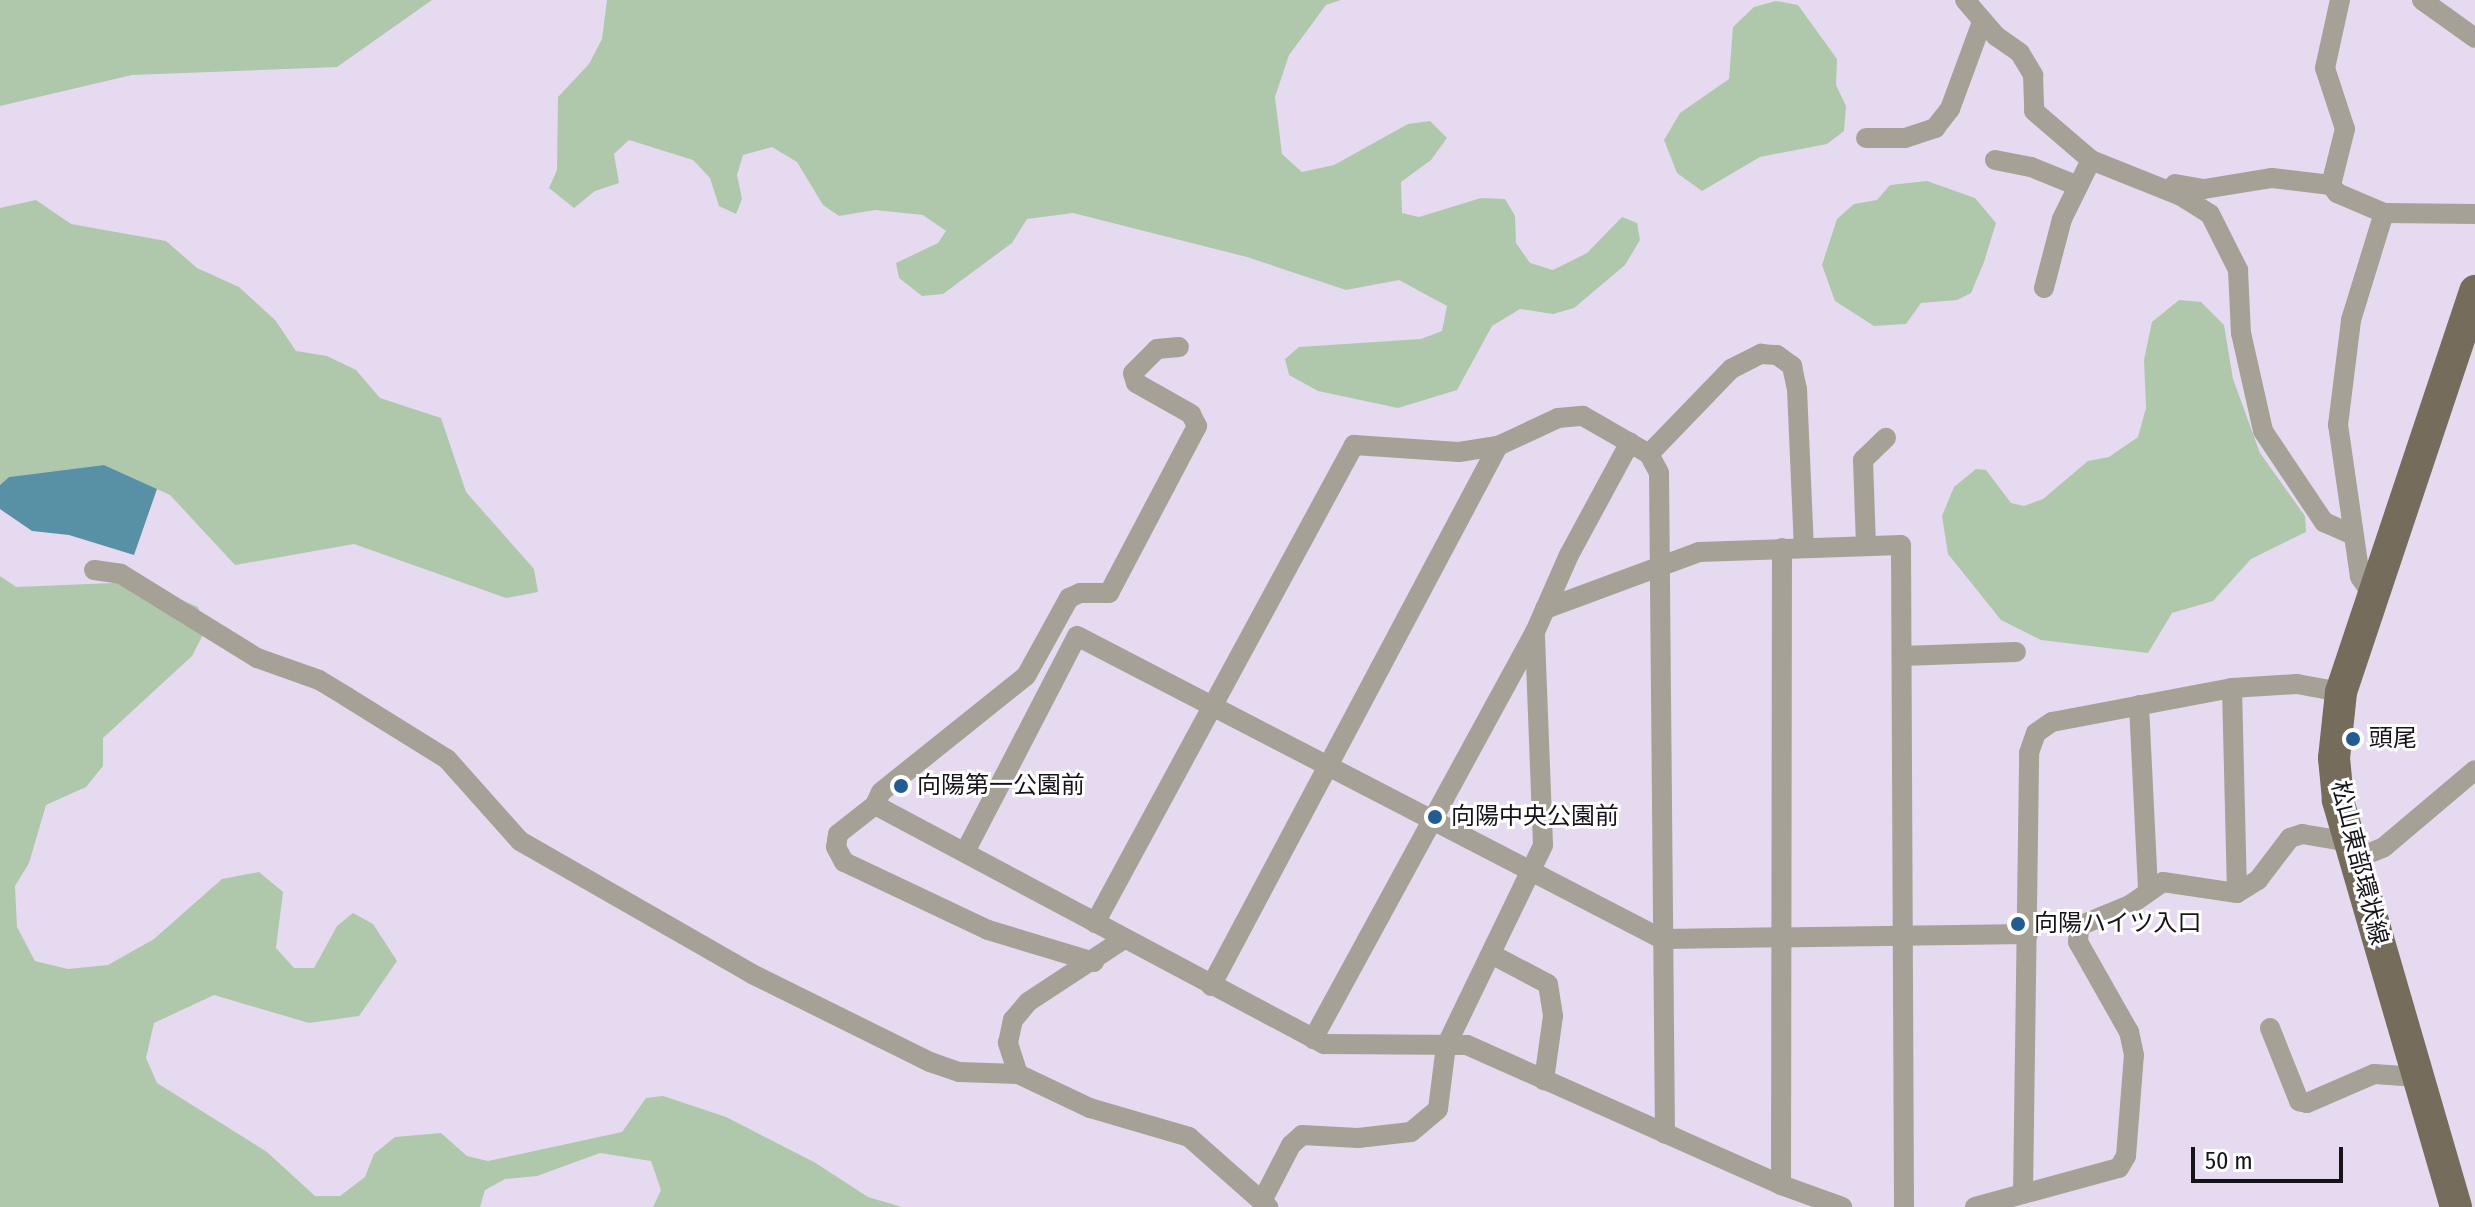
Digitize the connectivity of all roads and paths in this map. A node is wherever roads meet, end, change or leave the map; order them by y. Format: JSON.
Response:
{"nodes":[{"id":1,"x":1965,"y":0,"type":"edge"},
{"id":2,"x":2340,"y":0,"type":"edge"},
{"id":3,"x":2422,"y":0,"type":"edge"},
{"id":4,"x":1982,"y":22,"type":"junction"},
{"id":5,"x":2475,"y":38,"type":"edge"},
{"id":6,"x":1866,"y":138,"type":"dead end"},
{"id":7,"x":1995,"y":160,"type":"dead end"},
{"id":8,"x":2091,"y":160,"type":"junction"},
{"id":9,"x":2153,"y":184,"type":"junction"},
{"id":10,"x":2331,"y":185,"type":"junction"},
{"id":11,"x":2078,"y":186,"type":"junction"},
{"id":12,"x":2384,"y":213,"type":"junction"},
{"id":13,"x":2475,"y":214,"type":"edge"},
{"id":14,"x":2044,"y":288,"type":"dead end"},
{"id":15,"x":2475,"y":291,"type":"edge"},
{"id":16,"x":2470,"y":323,"type":"edge"},
{"id":17,"x":1179,"y":347,"type":"dead end"},
{"id":18,"x":1886,"y":438,"type":"dead end"},
{"id":19,"x":1630,"y":442,"type":"junction"},
{"id":20,"x":1498,"y":446,"type":"junction"},
{"id":21,"x":1649,"y":454,"type":"junction"},
{"id":22,"x":2353,"y":535,"type":"junction"},
{"id":23,"x":1866,"y":546,"type":"junction"},
{"id":24,"x":1804,"y":547,"type":"junction"},
{"id":25,"x":1782,"y":548,"type":"junction"},
{"id":26,"x":1658,"y":565,"type":"junction"},
{"id":27,"x":94,"y":570,"type":"dead end"},
{"id":28,"x":2374,"y":597,"type":"junction"},
{"id":29,"x":1545,"y":609,"type":"junction"},
{"id":30,"x":1535,"y":632,"type":"junction"},
{"id":31,"x":2016,"y":652,"type":"dead end"},
{"id":32,"x":1902,"y":656,"type":"junction"},
{"id":33,"x":2232,"y":688,"type":"junction"},
{"id":34,"x":2341,"y":692,"type":"junction"},
{"id":35,"x":2139,"y":705,"type":"junction"},
{"id":36,"x":1211,"y":707,"type":"junction"},
{"id":37,"x":1328,"y":765,"type":"junction"},
{"id":38,"x":2475,"y":770,"type":"edge"},
{"id":39,"x":875,"y":805,"type":"junction"},
{"id":40,"x":1431,"y":818,"type":"junction"},
{"id":41,"x":2353,"y":851,"type":"junction"},
{"id":42,"x":965,"y":852,"type":"junction"},
{"id":43,"x":1533,"y":870,"type":"junction"},
{"id":44,"x":2148,"y":892,"type":"junction"},
{"id":45,"x":2237,"y":893,"type":"junction"},
{"id":46,"x":1095,"y":923,"type":"junction"},
{"id":47,"x":1903,"y":934,"type":"junction"},
{"id":48,"x":2028,"y":934,"type":"junction"},
{"id":49,"x":1781,"y":936,"type":"junction"},
{"id":50,"x":1124,"y":939,"type":"junction"},
{"id":51,"x":1662,"y":939,"type":"junction"},
{"id":52,"x":1491,"y":954,"type":"junction"},
{"id":53,"x":1094,"y":962,"type":"junction"},
{"id":54,"x":1211,"y":986,"type":"junction"},
{"id":55,"x":2270,"y":1028,"type":"dead end"},
{"id":56,"x":1313,"y":1039,"type":"junction"},
{"id":57,"x":1446,"y":1046,"type":"junction"},
{"id":58,"x":1018,"y":1074,"type":"junction"},
{"id":59,"x":2418,"y":1077,"type":"junction"},
{"id":60,"x":1544,"y":1080,"type":"junction"},
{"id":61,"x":1665,"y":1134,"type":"junction"},
{"id":62,"x":1781,"y":1185,"type":"junction"},
{"id":63,"x":2023,"y":1194,"type":"junction"},
{"id":64,"x":1265,"y":1204,"type":"edge"},
{"id":65,"x":1842,"y":1207,"type":"edge"},
{"id":66,"x":1904,"y":1207,"type":"edge"},
{"id":67,"x":1975,"y":1207,"type":"edge"},
{"id":68,"x":2456,"y":1207,"type":"edge"}],
"edges":[{"from":1,"to":4,"type":"street"},
{"from":2,"to":10,"type":"street"},
{"from":3,"to":5,"type":"street"},
{"from":4,"to":6,"type":"street"},
{"from":4,"to":8,"type":"street"},
{"from":7,"to":11,"type":"street"},
{"from":8,"to":9,"type":"street"},
{"from":8,"to":11,"type":"street"},
{"from":9,"to":10,"type":"street"},
{"from":9,"to":22,"type":"street"},
{"from":10,"to":12,"type":"street"},
{"from":11,"to":14,"type":"street"},
{"from":12,"to":13,"type":"street"},
{"from":12,"to":22,"type":"street"},
{"from":15,"to":16,"type":"main road","name":"松山東部環状線"},
{"from":16,"to":28,"type":"main road","name":"松山東部環状線"},
{"from":17,"to":39,"type":"street"},
{"from":18,"to":23,"type":"street"},
{"from":19,"to":20,"type":"street"},
{"from":19,"to":21,"type":"street"},
{"from":19,"to":29,"type":"street"},
{"from":20,"to":36,"type":"street"},
{"from":20,"to":37,"type":"street"},
{"from":21,"to":24,"type":"street"},
{"from":21,"to":26,"type":"street"},
{"from":22,"to":28,"type":"street"},
{"from":23,"to":24,"type":"street"},
{"from":23,"to":32,"type":"street"},
{"from":24,"to":25,"type":"street"},
{"from":25,"to":26,"type":"street"},
{"from":25,"to":49,"type":"street"},
{"from":26,"to":29,"type":"street"},
{"from":26,"to":51,"type":"street"},
{"from":27,"to":58,"type":"street"},
{"from":28,"to":34,"type":"main road","name":"松山東部環状線"},
{"from":29,"to":30,"type":"street"},
{"from":30,"to":40,"type":"street"},
{"from":30,"to":43,"type":"street"},
{"from":31,"to":32,"type":"street"},
{"from":32,"to":47,"type":"street"},
{"from":33,"to":34,"type":"street"},
{"from":33,"to":35,"type":"street"},
{"from":33,"to":45,"type":"street"},
{"from":34,"to":41,"type":"main road","name":"松山東部環状線"},
{"from":35,"to":44,"type":"street"},
{"from":35,"to":48,"type":"street"},
{"from":36,"to":37,"type":"street"},
{"from":36,"to":42,"type":"street"},
{"from":36,"to":46,"type":"street"},
{"from":37,"to":40,"type":"street"},
{"from":37,"to":54,"type":"street"},
{"from":38,"to":41,"type":"street"},
{"from":39,"to":42,"type":"street"},
{"from":39,"to":53,"type":"street"},
{"from":40,"to":43,"type":"street"},
{"from":40,"to":56,"type":"street"},
{"from":41,"to":45,"type":"street"},
{"from":41,"to":59,"type":"main road","name":"松山東部環状線"},
{"from":42,"to":46,"type":"street"},
{"from":43,"to":51,"type":"street"},
{"from":43,"to":52,"type":"street"},
{"from":44,"to":45,"type":"street"},
{"from":44,"to":63,"type":"street"},
{"from":46,"to":50,"type":"street"},
{"from":47,"to":48,"type":"street"},
{"from":47,"to":49,"type":"street"},
{"from":47,"to":66,"type":"street"},
{"from":48,"to":63,"type":"street"},
{"from":49,"to":51,"type":"street"},
{"from":49,"to":62,"type":"street"},
{"from":50,"to":53,"type":"street"},
{"from":50,"to":54,"type":"street"},
{"from":51,"to":61,"type":"street"},
{"from":52,"to":57,"type":"street"},
{"from":52,"to":60,"type":"street"},
{"from":53,"to":58,"type":"street"},
{"from":54,"to":56,"type":"street"},
{"from":55,"to":59,"type":"street"},
{"from":56,"to":57,"type":"street"},
{"from":57,"to":60,"type":"street"},
{"from":57,"to":64,"type":"street"},
{"from":58,"to":64,"type":"street"},
{"from":59,"to":68,"type":"main road","name":"松山東部環状線"},
{"from":60,"to":61,"type":"street"},
{"from":61,"to":62,"type":"street"},
{"from":62,"to":65,"type":"street"},
{"from":63,"to":67,"type":"street"}]}
